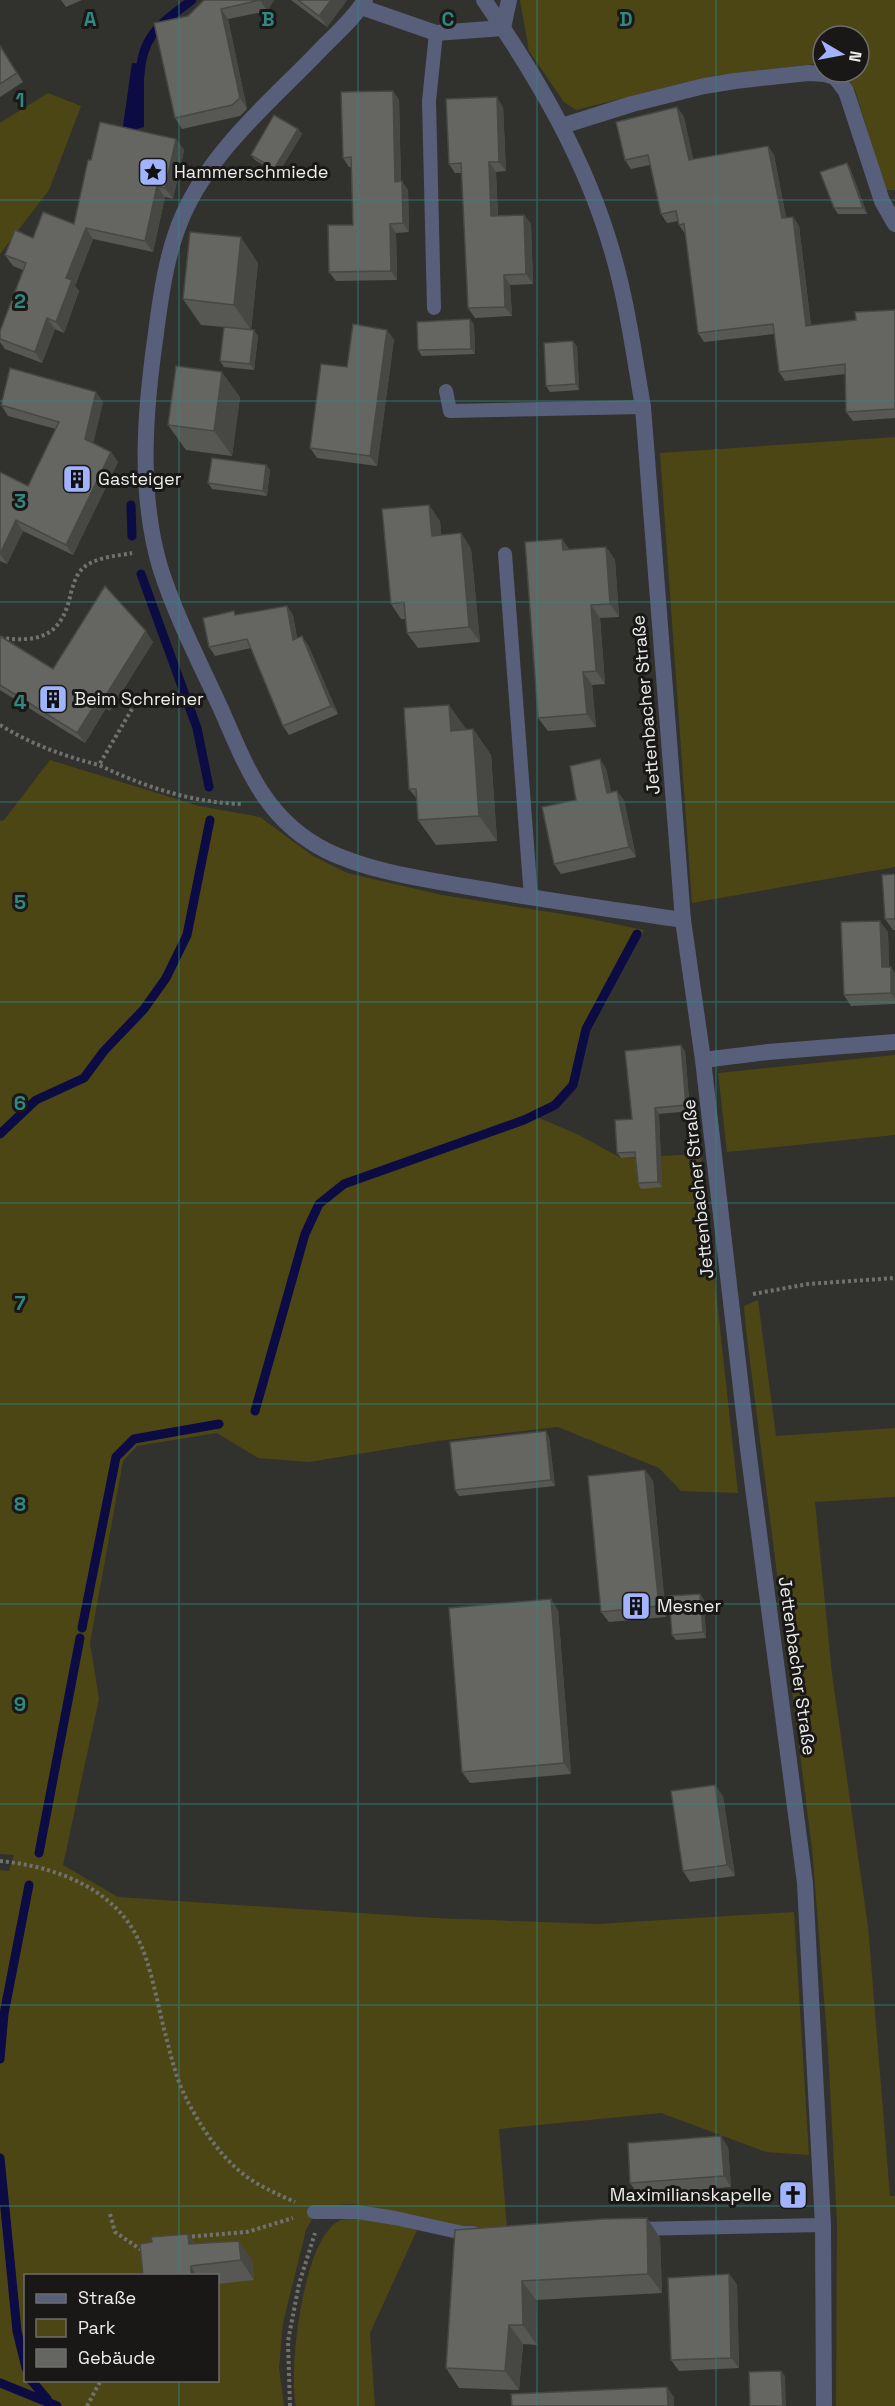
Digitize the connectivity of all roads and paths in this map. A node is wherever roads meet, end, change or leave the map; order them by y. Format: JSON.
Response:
{"nodes":[{"id":1,"x":484,"y":0,"type":"edge"},
{"id":2,"x":509,"y":0,"type":"edge"},
{"id":3,"x":363,"y":3,"type":"edge"},
{"id":4,"x":503,"y":28,"type":"junction"},
{"id":5,"x":436,"y":33,"type":"junction"},
{"id":6,"x":562,"y":126,"type":"junction"},
{"id":7,"x":895,"y":224,"type":"edge"},
{"id":8,"x":434,"y":308,"type":"dead end"},
{"id":9,"x":446,"y":391,"type":"dead end"},
{"id":10,"x":643,"y":407,"type":"junction"},
{"id":11,"x":156,"y":550,"type":"junction"},
{"id":12,"x":505,"y":554,"type":"dead end"},
{"id":13,"x":0,"y":638,"type":"edge"},
{"id":14,"x":132,"y":709,"type":"dead end"},
{"id":15,"x":0,"y":725,"type":"edge"},
{"id":16,"x":99,"y":765,"type":"junction"},
{"id":17,"x":267,"y":802,"type":"junction"},
{"id":18,"x":531,"y":898,"type":"junction"},
{"id":19,"x":683,"y":920,"type":"junction"},
{"id":20,"x":895,"y":1042,"type":"edge"},
{"id":21,"x":703,"y":1060,"type":"junction"},
{"id":22,"x":895,"y":1278,"type":"edge"},
{"id":23,"x":730,"y":1299,"type":"junction"},
{"id":24,"x":0,"y":1861,"type":"edge"},
{"id":25,"x":321,"y":2212,"type":"junction"},
{"id":26,"x":110,"y":2214,"type":"dead end"},
{"id":27,"x":823,"y":2224,"type":"junction"},
{"id":28,"x":625,"y":2229,"type":"edge"},
{"id":29,"x":484,"y":2233,"type":"edge"},
{"id":30,"x":212,"y":2235,"type":"junction"},
{"id":31,"x":180,"y":2238,"type":"edge"},
{"id":32,"x":213,"y":2245,"type":"edge"},
{"id":33,"x":152,"y":2257,"type":"edge"},
{"id":34,"x":100,"y":2382,"type":"edge"},
{"id":35,"x":87,"y":2406,"type":"edge"},
{"id":36,"x":290,"y":2406,"type":"edge"},
{"id":37,"x":824,"y":2406,"type":"edge"}],
"edges":[{"from":1,"to":4,"type":"street","name":"Jettenbacher Straße"},
{"from":2,"to":4,"type":"street"},
{"from":3,"to":5,"type":"street"},
{"from":3,"to":11,"type":"street"},
{"from":4,"to":5,"type":"street"},
{"from":4,"to":6,"type":"street","name":"Jettenbacher Straße"},
{"from":5,"to":8,"type":"lane"},
{"from":6,"to":7,"type":"street"},
{"from":6,"to":10,"type":"street","name":"Jettenbacher Straße"},
{"from":9,"to":10,"type":"lane"},
{"from":10,"to":19,"type":"street","name":"Jettenbacher Straße"},
{"from":11,"to":13,"type":"path"},
{"from":11,"to":17,"type":"street"},
{"from":12,"to":18,"type":"lane"},
{"from":14,"to":16,"type":"path"},
{"from":15,"to":16,"type":"path"},
{"from":16,"to":17,"type":"path"},
{"from":17,"to":18,"type":"street"},
{"from":18,"to":19,"type":"street"},
{"from":19,"to":21,"type":"street","name":"Jettenbacher Straße"},
{"from":20,"to":21,"type":"street"},
{"from":21,"to":23,"type":"street","name":"Jettenbacher Straße"},
{"from":22,"to":23,"type":"path"},
{"from":23,"to":27,"type":"street","name":"Jettenbacher Straße"},
{"from":24,"to":25,"type":"path"},
{"from":25,"to":29,"type":"lane"},
{"from":25,"to":30,"type":"path"},
{"from":25,"to":36,"type":"path"},
{"from":26,"to":33,"type":"path"},
{"from":27,"to":28,"type":"lane"},
{"from":27,"to":37,"type":"street","name":"Jettenbacher Straße"},
{"from":30,"to":31,"type":"path"},
{"from":30,"to":32,"type":"path"},
{"from":34,"to":35,"type":"path"}]}
